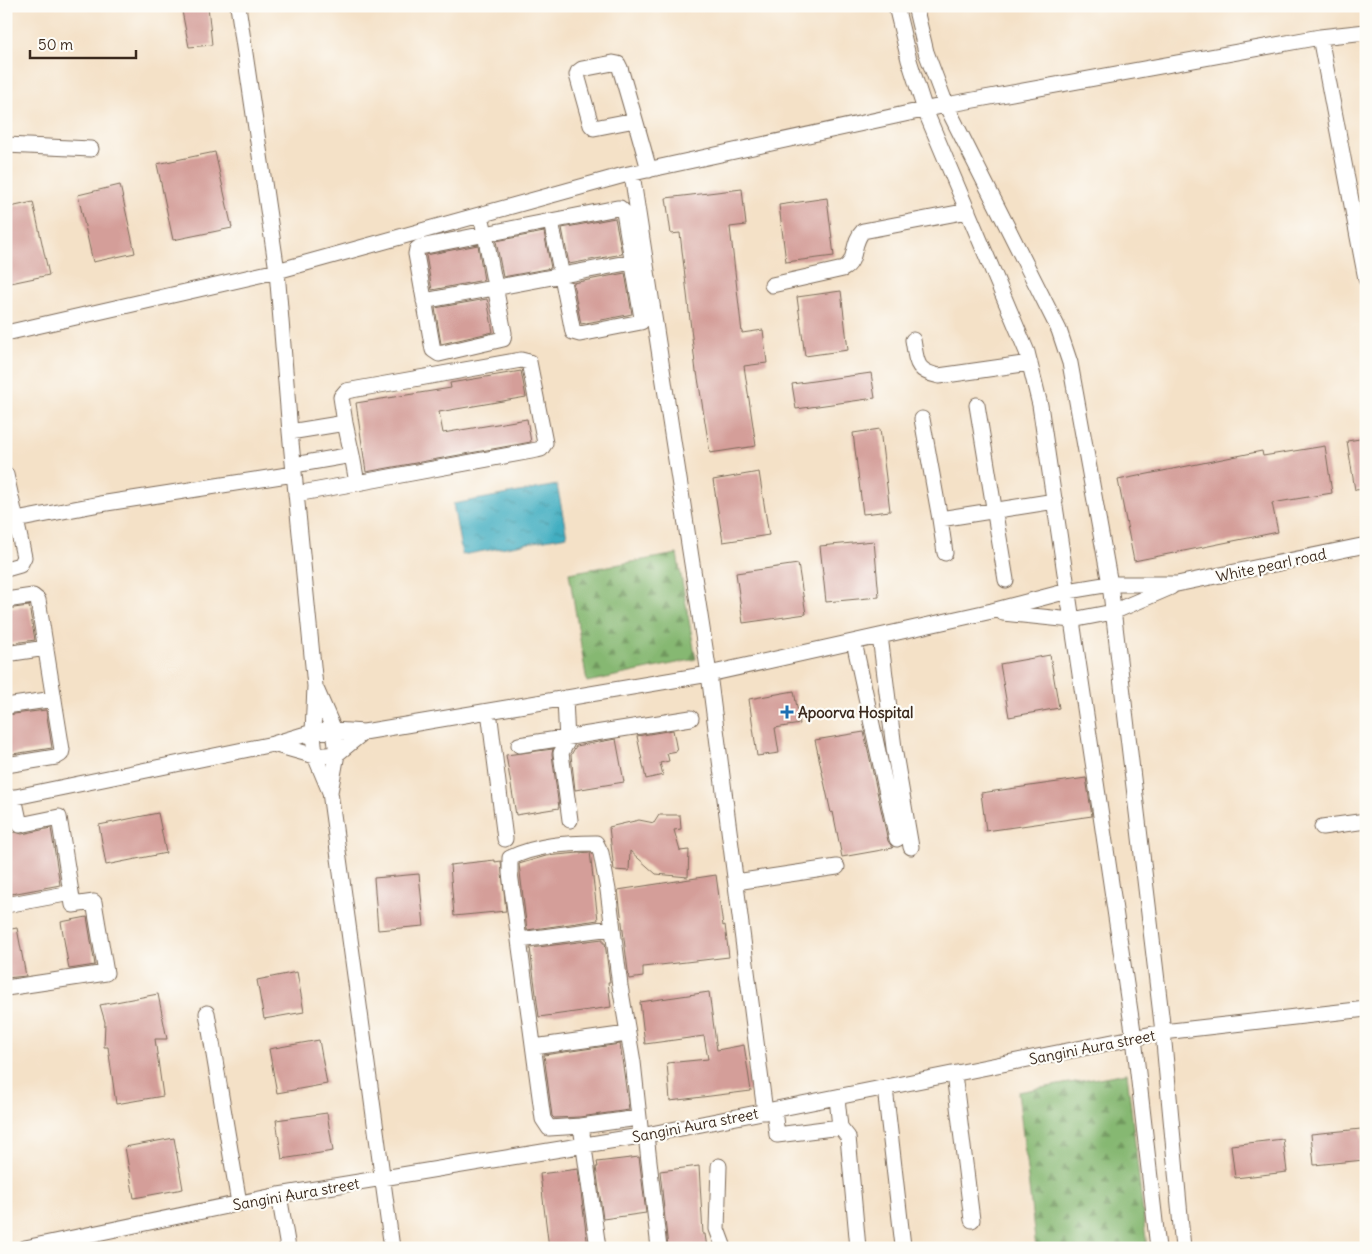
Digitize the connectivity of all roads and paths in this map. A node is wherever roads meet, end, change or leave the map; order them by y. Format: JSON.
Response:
{"nodes":[{"id":1,"x":238,"y":6,"type":"edge"},
{"id":2,"x":896,"y":6,"type":"edge"},
{"id":3,"x":915,"y":6,"type":"edge"},
{"id":4,"x":1366,"y":32,"type":"edge"},
{"id":5,"x":1320,"y":37,"type":"junction"},
{"id":6,"x":946,"y":105,"type":"junction"},
{"id":7,"x":925,"y":110,"type":"junction"},
{"id":8,"x":635,"y":120,"type":"junction"},
{"id":9,"x":6,"y":145,"type":"edge"},
{"id":10,"x":91,"y":149,"type":"dead end"},
{"id":11,"x":649,"y":170,"type":"junction"},
{"id":12,"x":632,"y":174,"type":"junction"},
{"id":13,"x":968,"y":211,"type":"junction"},
{"id":14,"x":482,"y":215,"type":"junction"},
{"id":15,"x":551,"y":221,"type":"junction"},
{"id":16,"x":485,"y":234,"type":"junction"},
{"id":17,"x":632,"y":262,"type":"junction"},
{"id":18,"x":277,"y":271,"type":"junction"},
{"id":19,"x":561,"y":274,"type":"junction"},
{"id":20,"x":1366,"y":279,"type":"edge"},
{"id":21,"x":772,"y":285,"type":"dead end"},
{"id":22,"x":495,"y":287,"type":"junction"},
{"id":23,"x":424,"y":301,"type":"junction"},
{"id":24,"x":6,"y":333,"type":"edge"},
{"id":25,"x":913,"y":340,"type":"dead end"},
{"id":26,"x":1030,"y":363,"type":"junction"},
{"id":27,"x":977,"y":405,"type":"dead end"},
{"id":28,"x":922,"y":419,"type":"dead end"},
{"id":29,"x":345,"y":423,"type":"junction"},
{"id":30,"x":290,"y":432,"type":"junction"},
{"id":31,"x":352,"y":455,"type":"junction"},
{"id":32,"x":294,"y":469,"type":"junction"},
{"id":33,"x":6,"y":475,"type":"edge"},
{"id":34,"x":357,"y":483,"type":"junction"},
{"id":35,"x":296,"y":494,"type":"junction"},
{"id":36,"x":1054,"y":501,"type":"junction"},
{"id":37,"x":995,"y":511,"type":"junction"},
{"id":38,"x":940,"y":519,"type":"junction"},
{"id":39,"x":16,"y":520,"type":"junction"},
{"id":40,"x":1366,"y":545,"type":"edge"},
{"id":41,"x":946,"y":553,"type":"dead end"},
{"id":42,"x":6,"y":569,"type":"edge"},
{"id":43,"x":1006,"y":580,"type":"dead end"},
{"id":44,"x":1110,"y":584,"type":"junction"},
{"id":45,"x":1177,"y":584,"type":"junction"},
{"id":46,"x":1068,"y":591,"type":"junction"},
{"id":47,"x":6,"y":600,"type":"edge"},
{"id":48,"x":992,"y":612,"type":"junction"},
{"id":49,"x":1113,"y":612,"type":"junction"},
{"id":50,"x":1072,"y":620,"type":"junction"},
{"id":51,"x":880,"y":636,"type":"junction"},
{"id":52,"x":854,"y":642,"type":"junction"},
{"id":53,"x":46,"y":648,"type":"junction"},
{"id":54,"x":6,"y":654,"type":"edge"},
{"id":55,"x":709,"y":674,"type":"junction"},
{"id":56,"x":315,"y":686,"type":"junction"},
{"id":57,"x":565,"y":698,"type":"junction"},
{"id":58,"x":54,"y":699,"type":"junction"},
{"id":59,"x":6,"y":706,"type":"edge"},
{"id":60,"x":489,"y":711,"type":"junction"},
{"id":61,"x":691,"y":718,"type":"dead end"},
{"id":62,"x":334,"y":730,"type":"junction"},
{"id":63,"x":312,"y":732,"type":"junction"},
{"id":64,"x":364,"y":732,"type":"junction"},
{"id":65,"x":567,"y":737,"type":"junction"},
{"id":66,"x":273,"y":744,"type":"junction"},
{"id":67,"x":519,"y":745,"type":"dead end"},
{"id":68,"x":337,"y":754,"type":"junction"},
{"id":69,"x":315,"y":756,"type":"junction"},
{"id":70,"x":6,"y":765,"type":"edge"},
{"id":71,"x":330,"y":792,"type":"junction"},
{"id":72,"x":10,"y":809,"type":"edge"},
{"id":73,"x":570,"y":820,"type":"dead end"},
{"id":74,"x":1366,"y":821,"type":"edge"},
{"id":75,"x":1322,"y":826,"type":"dead end"},
{"id":76,"x":505,"y":839,"type":"dead end"},
{"id":77,"x":897,"y":839,"type":"dead end"},
{"id":78,"x":911,"y":847,"type":"dead end"},
{"id":79,"x":837,"y":867,"type":"dead end"},
{"id":80,"x":736,"y":882,"type":"junction"},
{"id":81,"x":71,"y":893,"type":"junction"},
{"id":82,"x":6,"y":905,"type":"edge"},
{"id":83,"x":611,"y":928,"type":"junction"},
{"id":84,"x":520,"y":940,"type":"junction"},
{"id":85,"x":6,"y":988,"type":"edge"},
{"id":86,"x":1366,"y":1009,"type":"edge"},
{"id":87,"x":207,"y":1013,"type":"dead end"},
{"id":88,"x":1163,"y":1032,"type":"junction"},
{"id":89,"x":627,"y":1034,"type":"junction"},
{"id":90,"x":1134,"y":1038,"type":"junction"},
{"id":91,"x":534,"y":1047,"type":"junction"},
{"id":92,"x":954,"y":1074,"type":"junction"},
{"id":93,"x":885,"y":1088,"type":"junction"},
{"id":94,"x":837,"y":1098,"type":"junction"},
{"id":95,"x":769,"y":1111,"type":"junction"},
{"id":96,"x":638,"y":1118,"type":"junction"},
{"id":97,"x":581,"y":1126,"type":"junction"},
{"id":98,"x":840,"y":1127,"type":"junction"},
{"id":99,"x":644,"y":1136,"type":"junction"},
{"id":100,"x":584,"y":1146,"type":"junction"},
{"id":101,"x":719,"y":1166,"type":"dead end"},
{"id":102,"x":383,"y":1179,"type":"junction"},
{"id":103,"x":279,"y":1195,"type":"junction"},
{"id":104,"x":239,"y":1203,"type":"junction"},
{"id":105,"x":972,"y":1220,"type":"dead end"},
{"id":106,"x":79,"y":1242,"type":"edge"},
{"id":107,"x":902,"y":1246,"type":"dead end"},
{"id":108,"x":31,"y":1247,"type":"edge"},
{"id":109,"x":288,"y":1248,"type":"edge"},
{"id":110,"x":392,"y":1248,"type":"edge"},
{"id":111,"x":598,"y":1248,"type":"edge"},
{"id":112,"x":658,"y":1248,"type":"edge"},
{"id":113,"x":724,"y":1248,"type":"edge"},
{"id":114,"x":858,"y":1248,"type":"edge"},
{"id":115,"x":1158,"y":1248,"type":"edge"},
{"id":116,"x":1183,"y":1248,"type":"edge"}],
"edges":[{"from":1,"to":18,"type":"street"},
{"from":2,"to":7,"type":"street"},
{"from":3,"to":6,"type":"street"},
{"from":4,"to":5,"type":"street"},
{"from":5,"to":6,"type":"street"},
{"from":5,"to":20,"type":"street"},
{"from":6,"to":7,"type":"street"},
{"from":6,"to":44,"type":"street"},
{"from":7,"to":11,"type":"street"},
{"from":7,"to":13,"type":"street"},
{"from":8,"to":8,"type":"street"},
{"from":8,"to":11,"type":"street"},
{"from":9,"to":10,"type":"street"},
{"from":11,"to":12,"type":"street"},
{"from":12,"to":14,"type":"street"},
{"from":12,"to":55,"type":"street"},
{"from":13,"to":21,"type":"street"},
{"from":13,"to":26,"type":"street"},
{"from":14,"to":16,"type":"street"},
{"from":14,"to":18,"type":"street"},
{"from":15,"to":16,"type":"street"},
{"from":15,"to":17,"type":"street"},
{"from":15,"to":19,"type":"street"},
{"from":16,"to":22,"type":"street"},
{"from":16,"to":23,"type":"street"},
{"from":17,"to":19,"type":"street"},
{"from":17,"to":19,"type":"street"},
{"from":18,"to":24,"type":"street"},
{"from":18,"to":30,"type":"street"},
{"from":19,"to":22,"type":"street"},
{"from":22,"to":23,"type":"street"},
{"from":22,"to":23,"type":"street"},
{"from":25,"to":26,"type":"street"},
{"from":26,"to":36,"type":"street"},
{"from":27,"to":37,"type":"street"},
{"from":28,"to":38,"type":"street"},
{"from":29,"to":30,"type":"street"},
{"from":29,"to":31,"type":"street"},
{"from":29,"to":34,"type":"street"},
{"from":30,"to":32,"type":"street"},
{"from":31,"to":32,"type":"street"},
{"from":31,"to":34,"type":"street"},
{"from":32,"to":35,"type":"street"},
{"from":32,"to":39,"type":"street"},
{"from":33,"to":39,"type":"street"},
{"from":34,"to":35,"type":"street"},
{"from":35,"to":56,"type":"street"},
{"from":36,"to":37,"type":"street"},
{"from":36,"to":46,"type":"street"},
{"from":37,"to":38,"type":"street"},
{"from":37,"to":43,"type":"street"},
{"from":38,"to":41,"type":"street"},
{"from":39,"to":42,"type":"street"},
{"from":40,"to":45,"type":"street","name":"White pearl road"},
{"from":44,"to":45,"type":"street"},
{"from":44,"to":46,"type":"street"},
{"from":44,"to":49,"type":"street"},
{"from":45,"to":49,"type":"street"},
{"from":46,"to":48,"type":"street"},
{"from":46,"to":50,"type":"street"},
{"from":47,"to":53,"type":"street"},
{"from":48,"to":50,"type":"street"},
{"from":48,"to":51,"type":"street"},
{"from":49,"to":50,"type":"street"},
{"from":49,"to":88,"type":"street"},
{"from":50,"to":90,"type":"street"},
{"from":51,"to":52,"type":"street"},
{"from":51,"to":78,"type":"street"},
{"from":52,"to":55,"type":"street"},
{"from":52,"to":77,"type":"street"},
{"from":53,"to":54,"type":"street"},
{"from":53,"to":58,"type":"street"},
{"from":55,"to":57,"type":"street"},
{"from":55,"to":80,"type":"street"},
{"from":56,"to":62,"type":"street"},
{"from":56,"to":63,"type":"street"},
{"from":57,"to":60,"type":"street"},
{"from":57,"to":65,"type":"street"},
{"from":58,"to":59,"type":"street"},
{"from":58,"to":70,"type":"street"},
{"from":60,"to":64,"type":"street"},
{"from":60,"to":76,"type":"street"},
{"from":61,"to":65,"type":"street"},
{"from":62,"to":63,"type":"street"},
{"from":62,"to":64,"type":"street"},
{"from":62,"to":68,"type":"street"},
{"from":63,"to":66,"type":"street"},
{"from":63,"to":69,"type":"street"},
{"from":64,"to":68,"type":"street"},
{"from":65,"to":67,"type":"street"},
{"from":65,"to":73,"type":"street"},
{"from":66,"to":69,"type":"street"},
{"from":66,"to":72,"type":"street"},
{"from":68,"to":69,"type":"street"},
{"from":68,"to":71,"type":"street"},
{"from":69,"to":71,"type":"street"},
{"from":71,"to":102,"type":"street"},
{"from":72,"to":81,"type":"street"},
{"from":74,"to":75,"type":"street"},
{"from":79,"to":80,"type":"street"},
{"from":80,"to":95,"type":"street"},
{"from":81,"to":82,"type":"street"},
{"from":81,"to":85,"type":"street"},
{"from":83,"to":84,"type":"street"},
{"from":83,"to":84,"type":"street"},
{"from":83,"to":89,"type":"street"},
{"from":84,"to":91,"type":"street"},
{"from":86,"to":88,"type":"street","name":"Sangini Aura street"},
{"from":87,"to":104,"type":"street"},
{"from":88,"to":90,"type":"street","name":"Sangini Aura street"},
{"from":88,"to":116,"type":"street"},
{"from":89,"to":91,"type":"street"},
{"from":89,"to":96,"type":"street"},
{"from":90,"to":92,"type":"street","name":"Sangini Aura street"},
{"from":90,"to":115,"type":"street"},
{"from":91,"to":97,"type":"street"},
{"from":92,"to":93,"type":"street","name":"Sangini Aura street"},
{"from":92,"to":105,"type":"street"},
{"from":93,"to":94,"type":"street","name":"Sangini Aura street"},
{"from":93,"to":107,"type":"street"},
{"from":94,"to":95,"type":"street","name":"Sangini Aura street"},
{"from":94,"to":98,"type":"street"},
{"from":95,"to":98,"type":"street"},
{"from":95,"to":99,"type":"street","name":"Sangini Aura street"},
{"from":96,"to":97,"type":"street"},
{"from":96,"to":99,"type":"street"},
{"from":97,"to":100,"type":"street"},
{"from":98,"to":114,"type":"street"},
{"from":99,"to":100,"type":"street","name":"Sangini Aura street"},
{"from":99,"to":112,"type":"street"},
{"from":100,"to":102,"type":"street","name":"Sangini Aura street"},
{"from":100,"to":111,"type":"street"},
{"from":101,"to":113,"type":"street"},
{"from":102,"to":103,"type":"street","name":"Sangini Aura street"},
{"from":102,"to":110,"type":"street"},
{"from":103,"to":104,"type":"street","name":"Sangini Aura street"},
{"from":103,"to":109,"type":"street"},
{"from":104,"to":106,"type":"street","name":"Sangini Aura street"},
{"from":106,"to":108,"type":"street","name":"Sangini Aura street"}]}
